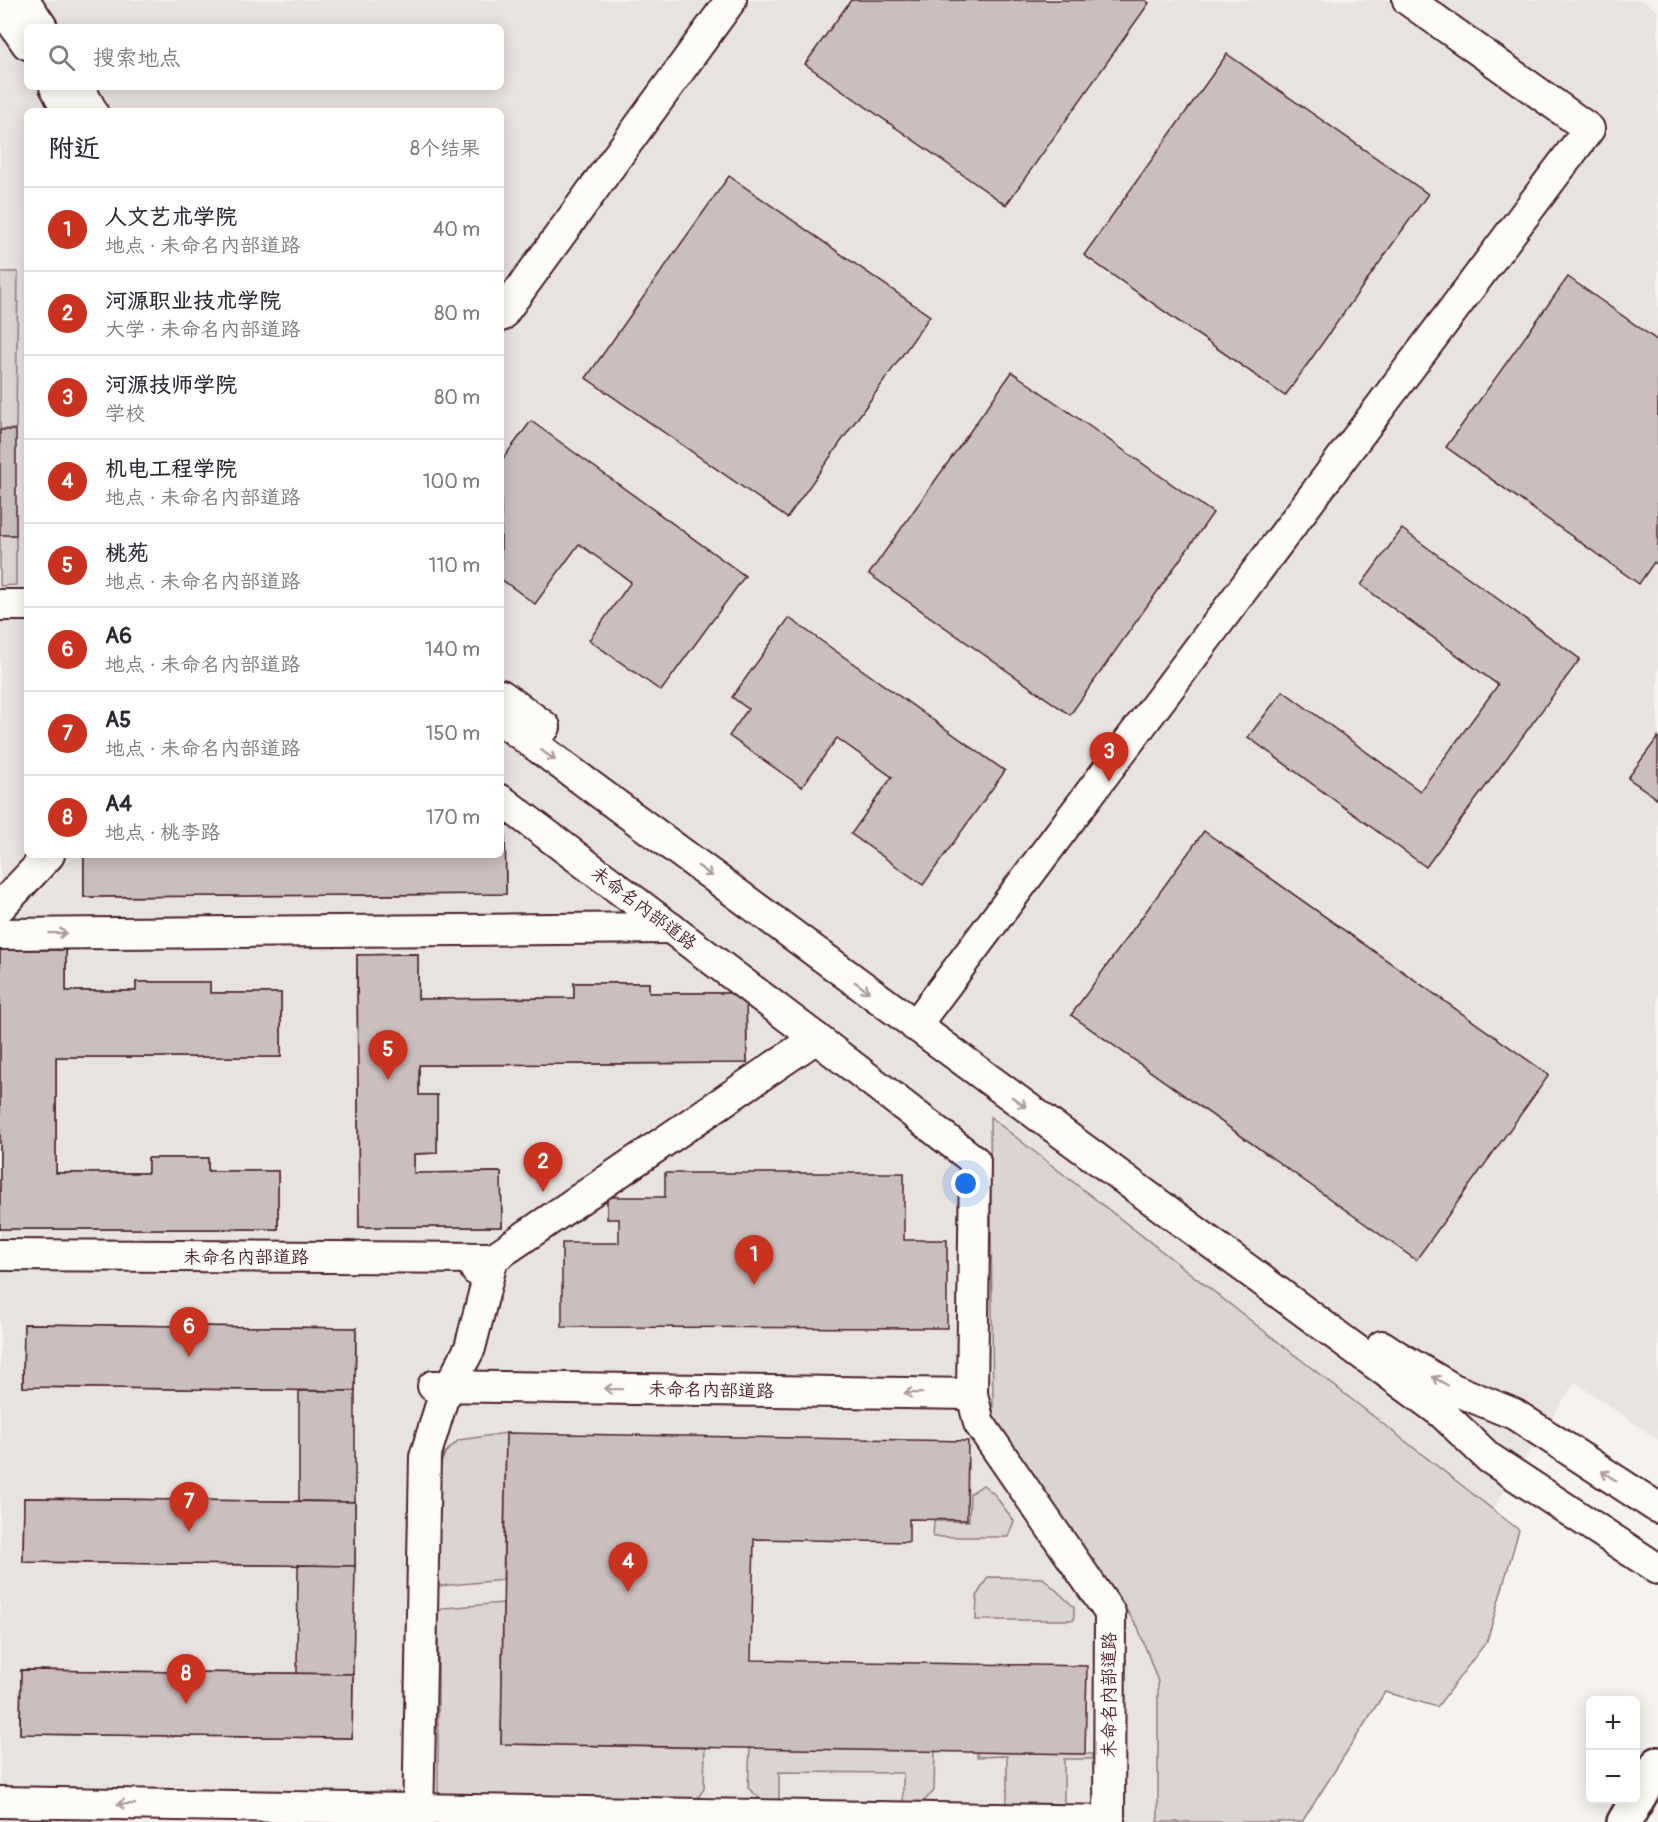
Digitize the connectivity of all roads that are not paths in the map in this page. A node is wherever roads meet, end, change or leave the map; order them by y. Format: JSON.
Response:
{"nodes":[{"id":1,"x":24,"y":0,"type":"edge"},
{"id":2,"x":731,"y":0,"type":"edge"},
{"id":3,"x":1408,"y":0,"type":"edge"},
{"id":4,"x":0,"y":5,"type":"edge"},
{"id":5,"x":40,"y":24,"type":"edge"},
{"id":6,"x":24,"y":40,"type":"edge"},
{"id":7,"x":56,"y":90,"type":"edge"},
{"id":8,"x":81,"y":90,"type":"edge"},
{"id":9,"x":66,"y":108,"type":"edge"},
{"id":10,"x":90,"y":108,"type":"edge"},
{"id":11,"x":504,"y":312,"type":"edge"},
{"id":12,"x":0,"y":605,"type":"edge"},
{"id":13,"x":24,"y":605,"type":"edge"},
{"id":14,"x":504,"y":696,"type":"edge"},
{"id":15,"x":504,"y":722,"type":"edge"},
{"id":16,"x":504,"y":802,"type":"edge"},
{"id":17,"x":24,"y":856,"type":"edge"},
{"id":18,"x":46,"y":858,"type":"edge"},
{"id":19,"x":0,"y":882,"type":"edge"},
{"id":20,"x":0,"y":907,"type":"edge"},
{"id":21,"x":0,"y":914,"type":"edge"},
{"id":22,"x":660,"y":920,"type":"junction"},
{"id":23,"x":0,"y":934,"type":"edge"},
{"id":24,"x":921,"y":1018,"type":"junction"},
{"id":25,"x":816,"y":1038,"type":"junction"},
{"id":26,"x":0,"y":1255,"type":"edge"},
{"id":27,"x":484,"y":1264,"type":"junction"},
{"id":28,"x":0,"y":1267,"type":"edge"},
{"id":29,"x":442,"y":1386,"type":"junction"},
{"id":30,"x":972,"y":1394,"type":"junction"},
{"id":31,"x":1658,"y":1508,"type":"edge"},
{"id":32,"x":1658,"y":1569,"type":"edge"},
{"id":33,"x":1658,"y":1764,"type":"edge"},
{"id":34,"x":0,"y":1802,"type":"edge"},
{"id":35,"x":410,"y":1815,"type":"edge"},
{"id":36,"x":0,"y":1821,"type":"edge"},
{"id":37,"x":1108,"y":1821,"type":"edge"},
{"id":38,"x":80,"y":1822,"type":"edge"},
{"id":39,"x":1624,"y":1822,"type":"edge"}],
"edges":[{"from":1,"to":5,"type":"street"},
{"from":2,"to":11,"type":"street"},
{"from":3,"to":24,"type":"street"},
{"from":4,"to":6,"type":"street"},
{"from":7,"to":9,"type":"street"},
{"from":8,"to":10,"type":"street"},
{"from":12,"to":13,"type":"street"},
{"from":14,"to":24,"type":"street"},
{"from":15,"to":24,"type":"street","one_way":true},
{"from":16,"to":22,"type":"street","name":"未命名内部道路"},
{"from":17,"to":19,"type":"street"},
{"from":18,"to":20,"type":"street"},
{"from":21,"to":22,"type":"street"},
{"from":23,"to":22,"type":"street","one_way":true},
{"from":22,"to":25,"type":"street","name":"未命名内部道路"},
{"from":31,"to":24,"type":"street","one_way":true},
{"from":24,"to":32,"type":"street","one_way":true},
{"from":25,"to":27,"type":"street"},
{"from":25,"to":30,"type":"street","name":"未命名内部道路"},
{"from":26,"to":27,"type":"street","name":"未命名内部道路"},
{"from":27,"to":28,"type":"street","name":"未命名内部道路"},
{"from":27,"to":29,"type":"street"},
{"from":30,"to":29,"type":"street","name":"未命名内部道路","one_way":true},
{"from":29,"to":35,"type":"street"},
{"from":30,"to":37,"type":"street","name":"未命名内部道路"},
{"from":33,"to":39,"type":"main road"},
{"from":35,"to":34,"type":"street","one_way":true},
{"from":35,"to":37,"type":"street"},
{"from":36,"to":38,"type":"street"}]}
